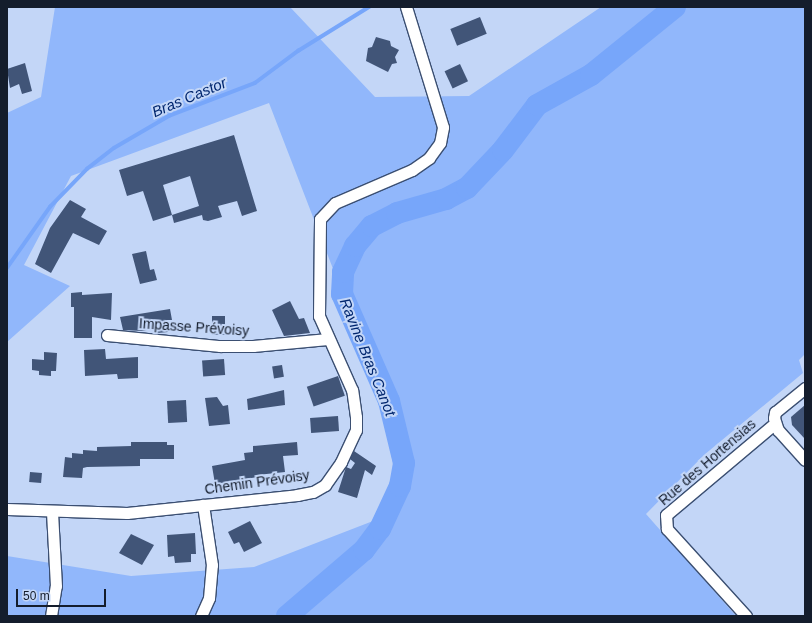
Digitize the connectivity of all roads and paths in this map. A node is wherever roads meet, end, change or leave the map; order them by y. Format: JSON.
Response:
{"nodes":[{"id":1,"x":406,"y":7,"type":"edge"},
{"id":2,"x":107,"y":335,"type":"dead end"},
{"id":3,"x":328,"y":339,"type":"junction"},
{"id":4,"x":805,"y":388,"type":"edge"},
{"id":5,"x":774,"y":424,"type":"junction"},
{"id":6,"x":805,"y":460,"type":"edge"},
{"id":7,"x":203,"y":505,"type":"junction"},
{"id":8,"x":7,"y":509,"type":"edge"},
{"id":9,"x":52,"y":510,"type":"junction"},
{"id":10,"x":51,"y":616,"type":"edge"},
{"id":11,"x":202,"y":616,"type":"edge"},
{"id":12,"x":746,"y":616,"type":"edge"}],
"edges":[{"from":1,"to":3,"type":"street","name":"Chemin Prévoisy"},
{"from":2,"to":3,"type":"street","name":"Impasse Prévoisy"},
{"from":3,"to":7,"type":"street","name":"Chemin Prévoisy"},
{"from":4,"to":5,"type":"street"},
{"from":5,"to":6,"type":"street"},
{"from":5,"to":12,"type":"street","name":"Rue des Hortensias"},
{"from":7,"to":9,"type":"street","name":"Chemin Prévoisy"},
{"from":7,"to":11,"type":"street"},
{"from":8,"to":9,"type":"street","name":"Chemin Prévoisy"},
{"from":9,"to":10,"type":"street"}]}
